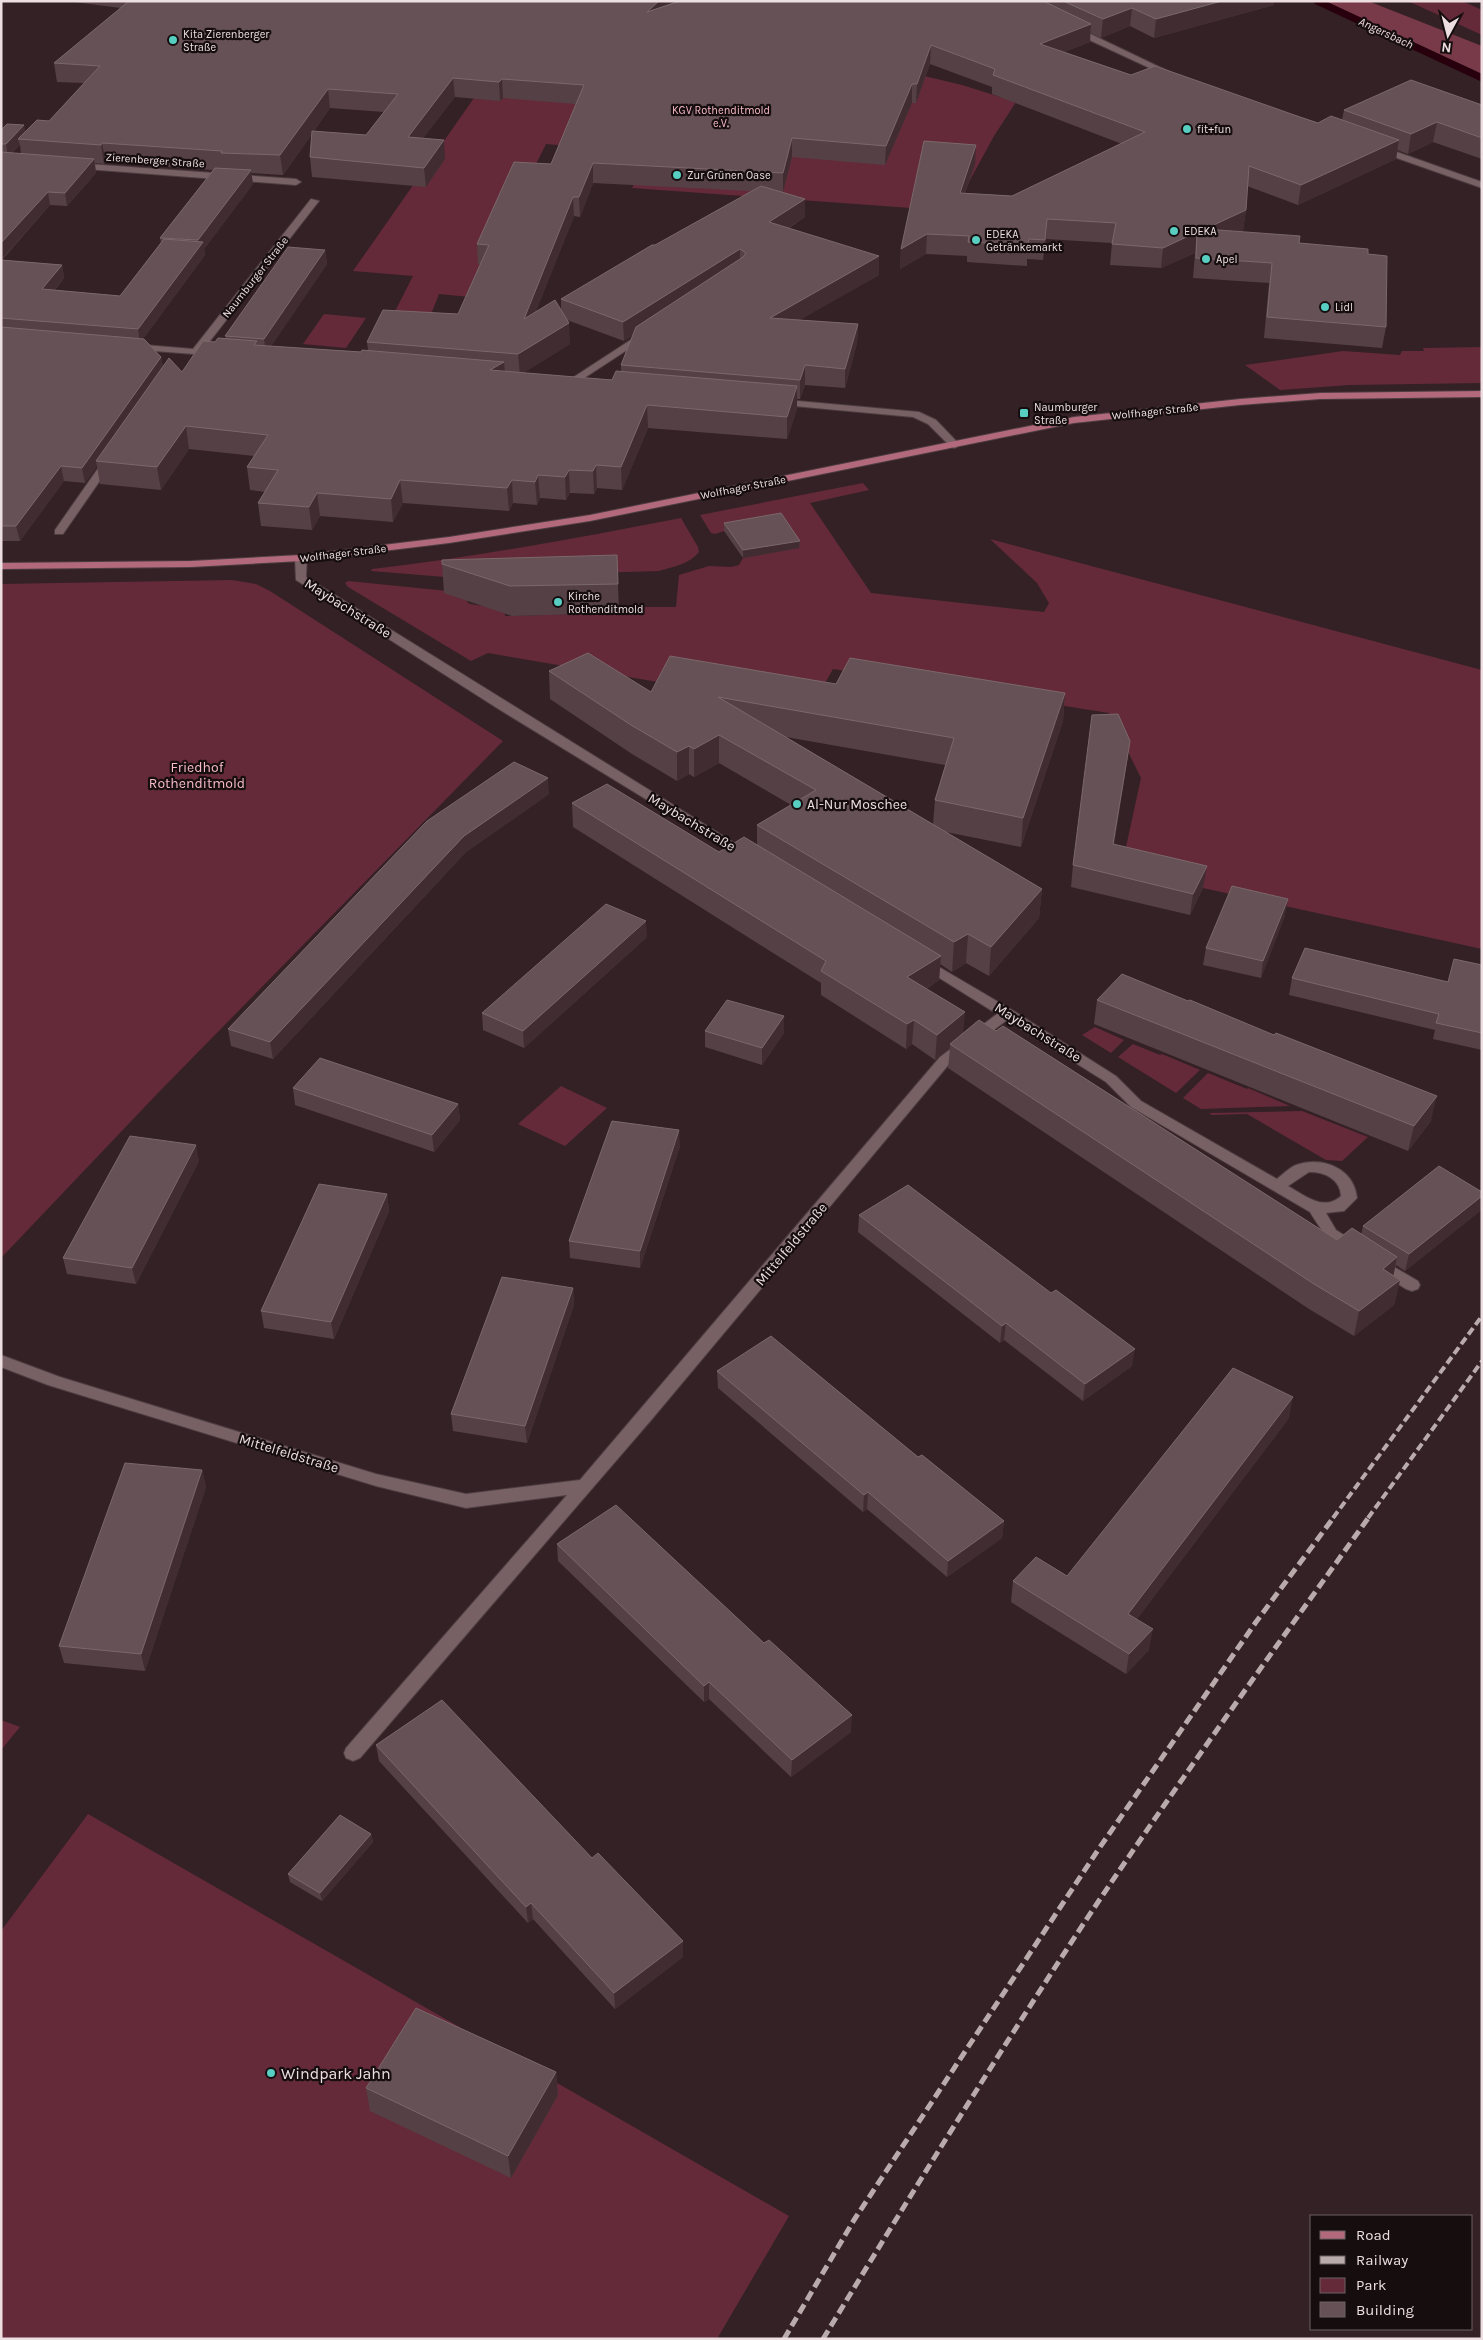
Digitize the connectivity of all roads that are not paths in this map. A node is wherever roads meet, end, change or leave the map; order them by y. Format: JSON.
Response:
{"nodes":[{"id":1,"x":1065,"y":26,"type":"edge"},
{"id":2,"x":1178,"y":77,"type":"edge"},
{"id":3,"x":1370,"y":146,"type":"edge"},
{"id":4,"x":62,"y":165,"type":"edge"},
{"id":5,"x":296,"y":182,"type":"dead end"},
{"id":6,"x":1482,"y":185,"type":"edge"},
{"id":7,"x":314,"y":201,"type":"dead end"},
{"id":8,"x":658,"y":326,"type":"edge"},
{"id":9,"x":117,"y":346,"type":"edge"},
{"id":10,"x":187,"y":355,"type":"junction"},
{"id":11,"x":225,"y":355,"type":"edge"},
{"id":12,"x":588,"y":386,"type":"edge"},
{"id":13,"x":1482,"y":394,"type":"edge"},
{"id":14,"x":761,"y":401,"type":"edge"},
{"id":15,"x":955,"y":445,"type":"junction"},
{"id":16,"x":116,"y":450,"type":"edge"},
{"id":17,"x":59,"y":532,"type":"dead end"},
{"id":18,"x":301,"y":558,"type":"junction"},
{"id":19,"x":1,"y":566,"type":"edge"},
{"id":20,"x":760,"y":863,"type":"edge"},
{"id":21,"x":914,"y":956,"type":"edge"},
{"id":22,"x":1007,"y":1013,"type":"junction"},
{"id":23,"x":1278,"y":1186,"type":"junction"},
{"id":24,"x":1315,"y":1208,"type":"junction"},
{"id":25,"x":1412,"y":1285,"type":"dead end"},
{"id":26,"x":1,"y":1361,"type":"edge"},
{"id":27,"x":584,"y":1486,"type":"junction"},
{"id":28,"x":353,"y":1752,"type":"dead end"}],
"edges":[{"from":1,"to":2,"type":"street"},
{"from":3,"to":6,"type":"street"},
{"from":4,"to":5,"type":"street","name":"Zierenberger Straße"},
{"from":7,"to":10,"type":"street","name":"Naumburger Straße"},
{"from":8,"to":12,"type":"street"},
{"from":9,"to":10,"type":"street"},
{"from":10,"to":11,"type":"street"},
{"from":13,"to":15,"type":"main road","name":"Wolfhager Straße"},
{"from":14,"to":15,"type":"street"},
{"from":15,"to":18,"type":"main road","name":"Wolfhager Straße"},
{"from":16,"to":17,"type":"street"},
{"from":18,"to":19,"type":"main road","name":"Wolfhager Straße"},
{"from":18,"to":20,"type":"street","name":"Maybachstraße"},
{"from":21,"to":22,"type":"street","name":"Maybachstraße"},
{"from":22,"to":23,"type":"street","name":"Maybachstraße"},
{"from":22,"to":27,"type":"street","name":"Mittelfeldstraße"},
{"from":23,"to":24,"type":"street","name":"Maybachstraße"},
{"from":23,"to":24,"type":"street"},
{"from":24,"to":25,"type":"street","name":"Maybachstraße"},
{"from":26,"to":27,"type":"street","name":"Mittelfeldstraße"},
{"from":27,"to":28,"type":"street","name":"Mittelfeldstraße"}]}
